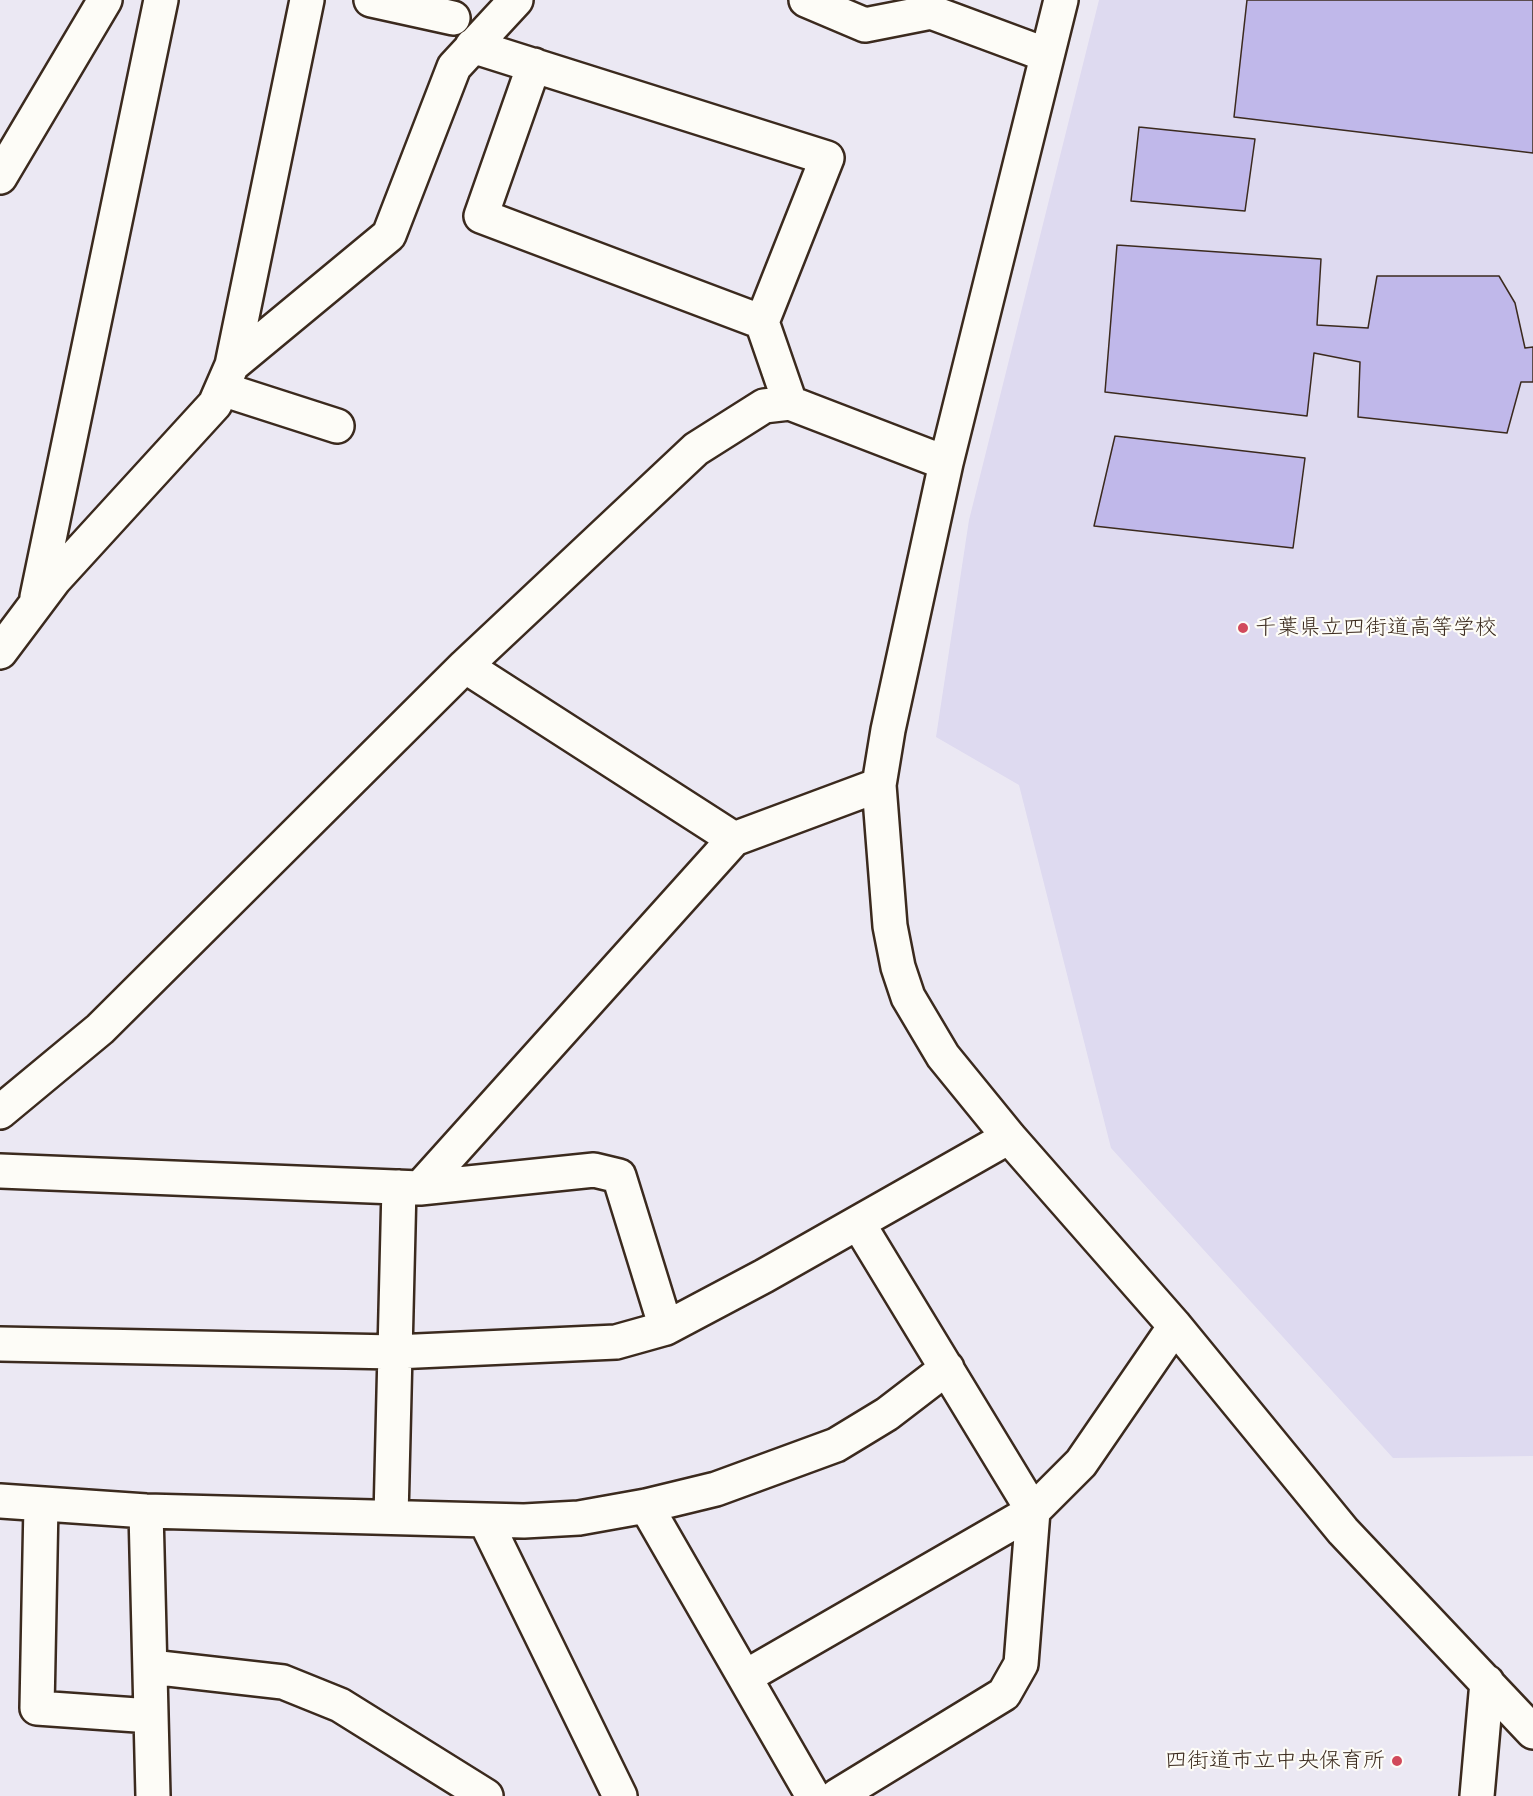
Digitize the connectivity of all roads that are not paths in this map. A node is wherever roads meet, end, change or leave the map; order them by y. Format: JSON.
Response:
{"nodes":[{"id":1,"x":105,"y":0,"type":"edge"},
{"id":2,"x":161,"y":0,"type":"edge"},
{"id":3,"x":307,"y":0,"type":"edge"},
{"id":4,"x":371,"y":0,"type":"edge"},
{"id":5,"x":516,"y":0,"type":"edge"},
{"id":6,"x":806,"y":0,"type":"edge"},
{"id":7,"x":1061,"y":0,"type":"edge"},
{"id":8,"x":455,"y":9,"type":"edge"},
{"id":9,"x":1047,"y":55,"type":"junction"},
{"id":10,"x":463,"y":56,"type":"junction"},
{"id":11,"x":534,"y":65,"type":"junction"},
{"id":12,"x":0,"y":177,"type":"edge"},
{"id":13,"x":762,"y":321,"type":"junction"},
{"id":14,"x":227,"y":377,"type":"junction"},
{"id":15,"x":790,"y":403,"type":"junction"},
{"id":16,"x":337,"y":426,"type":"dead end"},
{"id":17,"x":946,"y":463,"type":"junction"},
{"id":18,"x":35,"y":605,"type":"junction"},
{"id":19,"x":0,"y":652,"type":"edge"},
{"id":20,"x":465,"y":666,"type":"junction"},
{"id":21,"x":879,"y":785,"type":"junction"},
{"id":22,"x":734,"y":839,"type":"junction"},
{"id":23,"x":0,"y":1112,"type":"edge"},
{"id":24,"x":1009,"y":1137,"type":"junction"},
{"id":25,"x":0,"y":1171,"type":"edge"},
{"id":26,"x":410,"y":1188,"type":"junction"},
{"id":27,"x":858,"y":1222,"type":"junction"},
{"id":28,"x":1175,"y":1326,"type":"junction"},
{"id":29,"x":666,"y":1328,"type":"junction"},
{"id":30,"x":0,"y":1344,"type":"edge"},
{"id":31,"x":395,"y":1352,"type":"junction"},
{"id":32,"x":947,"y":1368,"type":"junction"},
{"id":33,"x":0,"y":1501,"type":"edge"},
{"id":34,"x":41,"y":1504,"type":"junction"},
{"id":35,"x":646,"y":1506,"type":"junction"},
{"id":36,"x":146,"y":1511,"type":"junction"},
{"id":37,"x":1033,"y":1511,"type":"junction"},
{"id":38,"x":391,"y":1517,"type":"junction"},
{"id":39,"x":485,"y":1520,"type":"junction"},
{"id":40,"x":151,"y":1667,"type":"junction"},
{"id":41,"x":745,"y":1677,"type":"junction"},
{"id":42,"x":1487,"y":1683,"type":"junction"},
{"id":43,"x":152,"y":1716,"type":"junction"},
{"id":44,"x":1533,"y":1732,"type":"edge"},
{"id":45,"x":153,"y":1796,"type":"edge"},
{"id":46,"x":486,"y":1796,"type":"edge"},
{"id":47,"x":620,"y":1796,"type":"edge"},
{"id":48,"x":813,"y":1796,"type":"edge"},
{"id":49,"x":837,"y":1796,"type":"edge"},
{"id":50,"x":1477,"y":1796,"type":"edge"}],
"edges":[{"from":1,"to":12,"type":"street"},
{"from":2,"to":18,"type":"street"},
{"from":3,"to":14,"type":"street"},
{"from":4,"to":8,"type":"street"},
{"from":5,"to":10,"type":"street"},
{"from":6,"to":9,"type":"street"},
{"from":7,"to":9,"type":"street"},
{"from":8,"to":10,"type":"street"},
{"from":9,"to":17,"type":"street"},
{"from":10,"to":11,"type":"street"},
{"from":10,"to":14,"type":"street"},
{"from":11,"to":13,"type":"street"},
{"from":11,"to":13,"type":"street"},
{"from":13,"to":15,"type":"street"},
{"from":14,"to":16,"type":"street"},
{"from":14,"to":18,"type":"street"},
{"from":15,"to":17,"type":"street"},
{"from":15,"to":20,"type":"street"},
{"from":17,"to":21,"type":"street"},
{"from":18,"to":19,"type":"street"},
{"from":20,"to":22,"type":"street"},
{"from":20,"to":23,"type":"street"},
{"from":21,"to":22,"type":"street"},
{"from":21,"to":24,"type":"street"},
{"from":22,"to":26,"type":"street"},
{"from":24,"to":27,"type":"street"},
{"from":24,"to":28,"type":"street"},
{"from":25,"to":26,"type":"street"},
{"from":26,"to":29,"type":"street"},
{"from":26,"to":31,"type":"street"},
{"from":27,"to":29,"type":"street"},
{"from":27,"to":32,"type":"street"},
{"from":28,"to":37,"type":"street"},
{"from":28,"to":42,"type":"street"},
{"from":29,"to":31,"type":"street"},
{"from":30,"to":31,"type":"street"},
{"from":31,"to":38,"type":"street"},
{"from":32,"to":35,"type":"street"},
{"from":32,"to":37,"type":"street"},
{"from":33,"to":34,"type":"street"},
{"from":34,"to":36,"type":"street"},
{"from":34,"to":43,"type":"street"},
{"from":35,"to":39,"type":"street"},
{"from":35,"to":41,"type":"street"},
{"from":36,"to":38,"type":"street"},
{"from":36,"to":40,"type":"street"},
{"from":37,"to":41,"type":"street"},
{"from":37,"to":49,"type":"street"},
{"from":38,"to":39,"type":"street"},
{"from":39,"to":47,"type":"street"},
{"from":40,"to":43,"type":"street"},
{"from":40,"to":46,"type":"street"},
{"from":41,"to":48,"type":"street"},
{"from":42,"to":44,"type":"street"},
{"from":42,"to":50,"type":"street"},
{"from":43,"to":45,"type":"street"}]}
